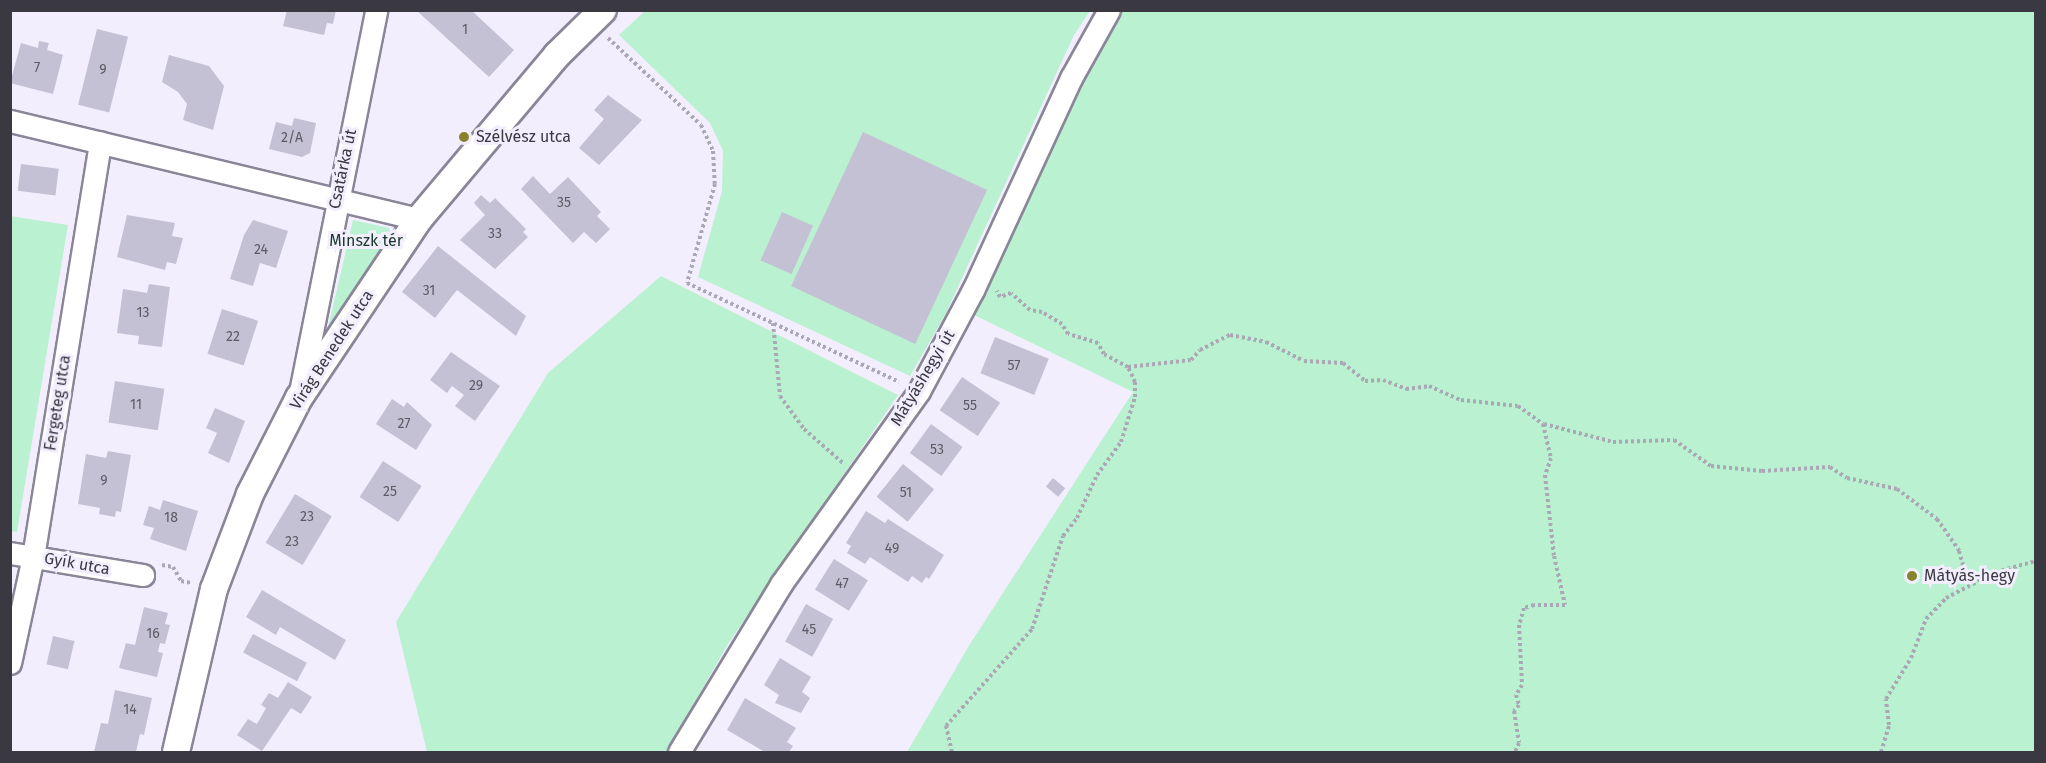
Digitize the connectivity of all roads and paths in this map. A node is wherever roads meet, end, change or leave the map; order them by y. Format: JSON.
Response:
{"nodes":[{"id":1,"x":376,"y":10,"type":"edge"},
{"id":2,"x":1109,"y":10,"type":"edge"},
{"id":3,"x":597,"y":16,"type":"edge"},
{"id":4,"x":10,"y":121,"type":"edge"},
{"id":5,"x":100,"y":142,"type":"junction"},
{"id":6,"x":336,"y":200,"type":"junction"},
{"id":7,"x":419,"y":219,"type":"junction"},
{"id":8,"x":984,"y":266,"type":"junction"},
{"id":9,"x":773,"y":323,"type":"junction"},
{"id":10,"x":1128,"y":367,"type":"junction"},
{"id":11,"x":919,"y":391,"type":"junction"},
{"id":12,"x":299,"y":398,"type":"junction"},
{"id":13,"x":1543,"y":424,"type":"junction"},
{"id":14,"x":858,"y":473,"type":"junction"},
{"id":15,"x":10,"y":552,"type":"edge"},
{"id":16,"x":33,"y":556,"type":"junction"},
{"id":17,"x":2036,"y":561,"type":"edge"},
{"id":18,"x":143,"y":575,"type":"dead end"},
{"id":19,"x":1969,"y":586,"type":"junction"},
{"id":20,"x":10,"y":663,"type":"edge"},
{"id":21,"x":176,"y":753,"type":"edge"},
{"id":22,"x":679,"y":753,"type":"edge"},
{"id":23,"x":952,"y":753,"type":"edge"},
{"id":24,"x":1515,"y":753,"type":"edge"},
{"id":25,"x":1881,"y":753,"type":"edge"}],
"edges":[{"from":1,"to":6,"type":"street","name":"Csatárka út"},
{"from":2,"to":8,"type":"street","name":"Mátyáshegyi út"},
{"from":3,"to":7,"type":"street","name":"Virág Benedek utca"},
{"from":3,"to":9,"type":"path"},
{"from":4,"to":5,"type":"street"},
{"from":5,"to":6,"type":"street"},
{"from":5,"to":16,"type":"street","name":"Fergeteg utca"},
{"from":6,"to":7,"type":"street"},
{"from":6,"to":12,"type":"street","name":"Csatárka út"},
{"from":7,"to":12,"type":"street","name":"Virág Benedek utca"},
{"from":8,"to":10,"type":"path"},
{"from":8,"to":11,"type":"street","name":"Mátyáshegyi út"},
{"from":9,"to":11,"type":"path"},
{"from":9,"to":14,"type":"path"},
{"from":10,"to":13,"type":"path"},
{"from":10,"to":23,"type":"path"},
{"from":11,"to":14,"type":"street","name":"Mátyáshegyi út"},
{"from":12,"to":21,"type":"street","name":"Virág Benedek utca"},
{"from":13,"to":19,"type":"path"},
{"from":13,"to":24,"type":"path"},
{"from":14,"to":22,"type":"street","name":"Mátyáshegyi út"},
{"from":15,"to":16,"type":"street","name":"Gyík utca"},
{"from":16,"to":18,"type":"street","name":"Gyík utca"},
{"from":16,"to":20,"type":"street","name":"Fergeteg utca"},
{"from":17,"to":19,"type":"path"},
{"from":19,"to":25,"type":"path"}]}
